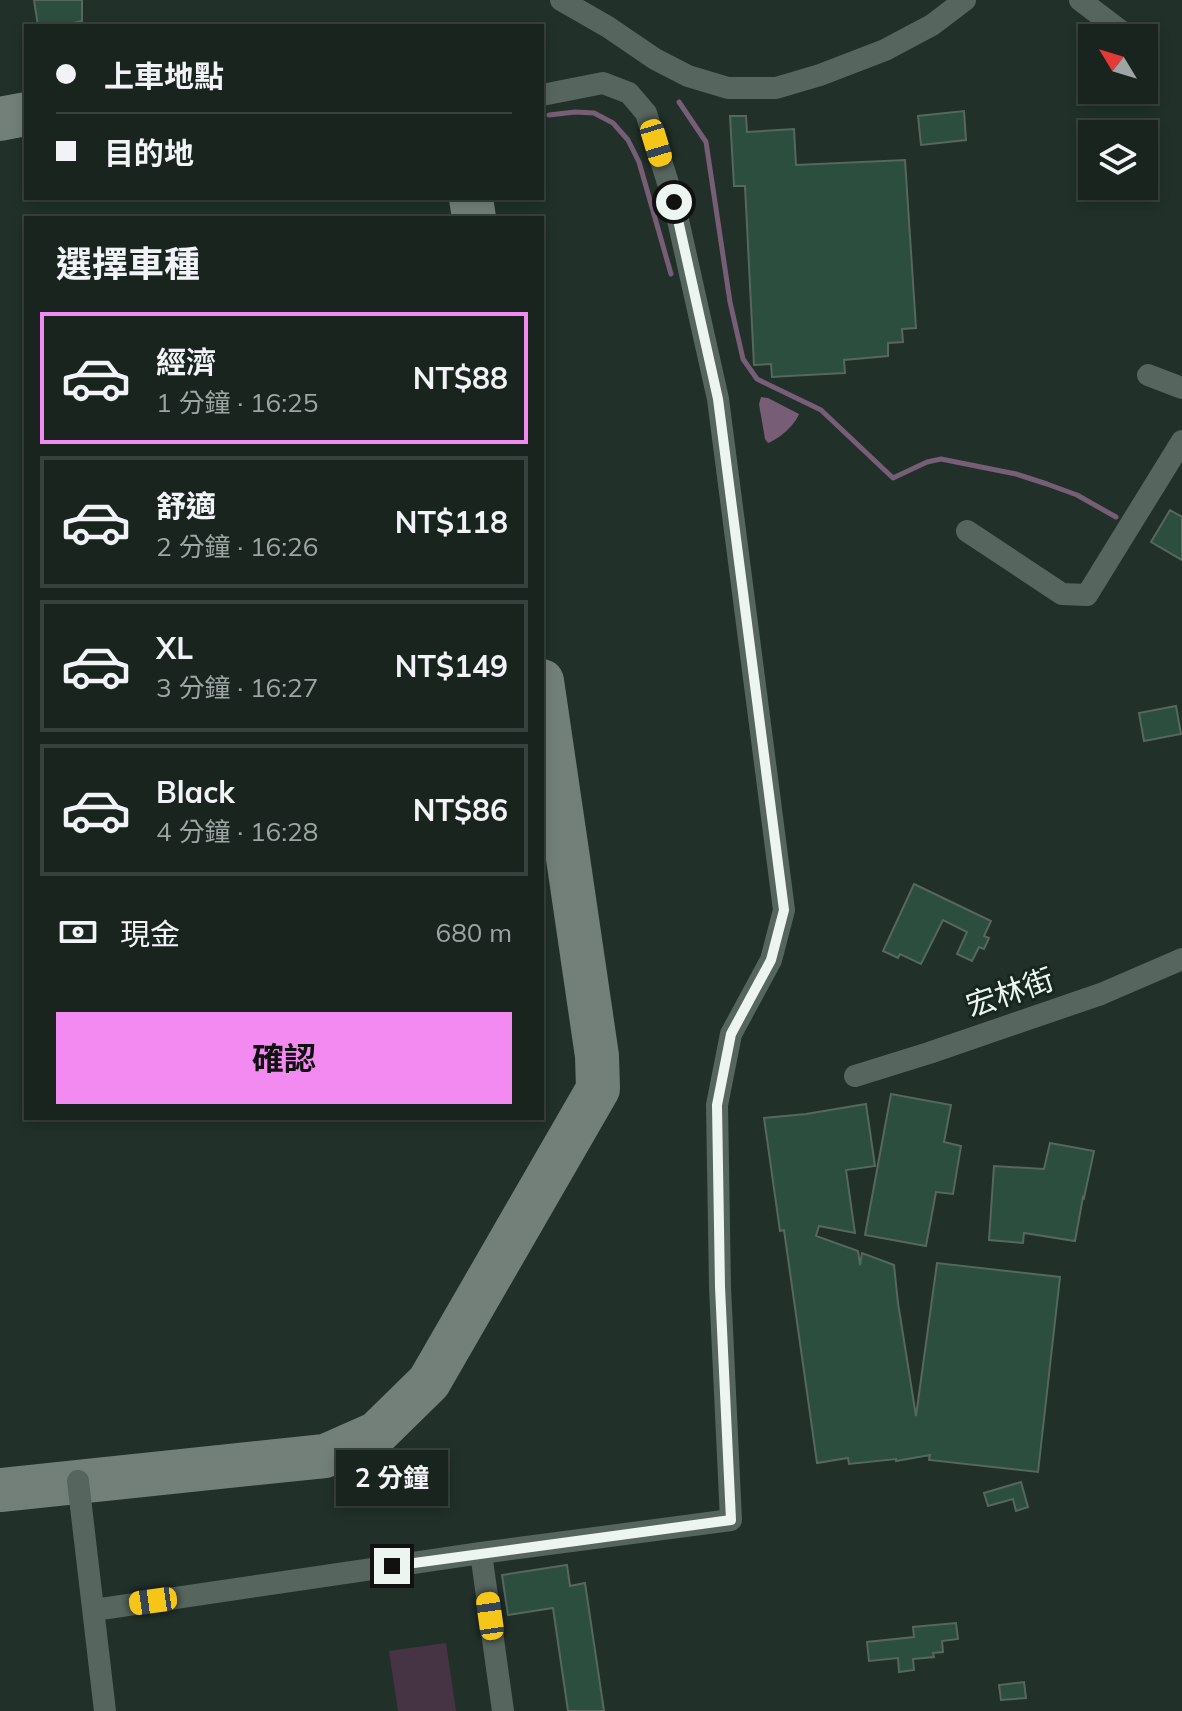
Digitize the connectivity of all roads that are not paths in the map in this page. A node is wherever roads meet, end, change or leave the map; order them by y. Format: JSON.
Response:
{"nodes":[{"id":1,"x":561,"y":0,"type":"edge"},
{"id":2,"x":965,"y":0,"type":"edge"},
{"id":3,"x":1080,"y":0,"type":"edge"},
{"id":4,"x":1111,"y":24,"type":"edge"},
{"id":5,"x":544,"y":95,"type":"edge"},
{"id":6,"x":1148,"y":375,"type":"dead end"},
{"id":7,"x":1182,"y":388,"type":"edge"},
{"id":8,"x":1182,"y":441,"type":"edge"},
{"id":9,"x":967,"y":531,"type":"dead end"},
{"id":10,"x":1182,"y":959,"type":"edge"},
{"id":11,"x":855,"y":1076,"type":"dead end"},
{"id":12,"x":78,"y":1481,"type":"dead end"},
{"id":13,"x":481,"y":1553,"type":"junction"},
{"id":14,"x":94,"y":1610,"type":"junction"},
{"id":15,"x":105,"y":1711,"type":"edge"},
{"id":16,"x":503,"y":1711,"type":"edge"}],
"edges":[{"from":1,"to":2,"type":"street"},
{"from":3,"to":4,"type":"street"},
{"from":5,"to":13,"type":"street"},
{"from":6,"to":7,"type":"street"},
{"from":8,"to":9,"type":"street"},
{"from":10,"to":11,"type":"street","name":"宏林街"},
{"from":12,"to":14,"type":"street"},
{"from":13,"to":14,"type":"street"},
{"from":13,"to":16,"type":"street"},
{"from":14,"to":15,"type":"street"}]}
